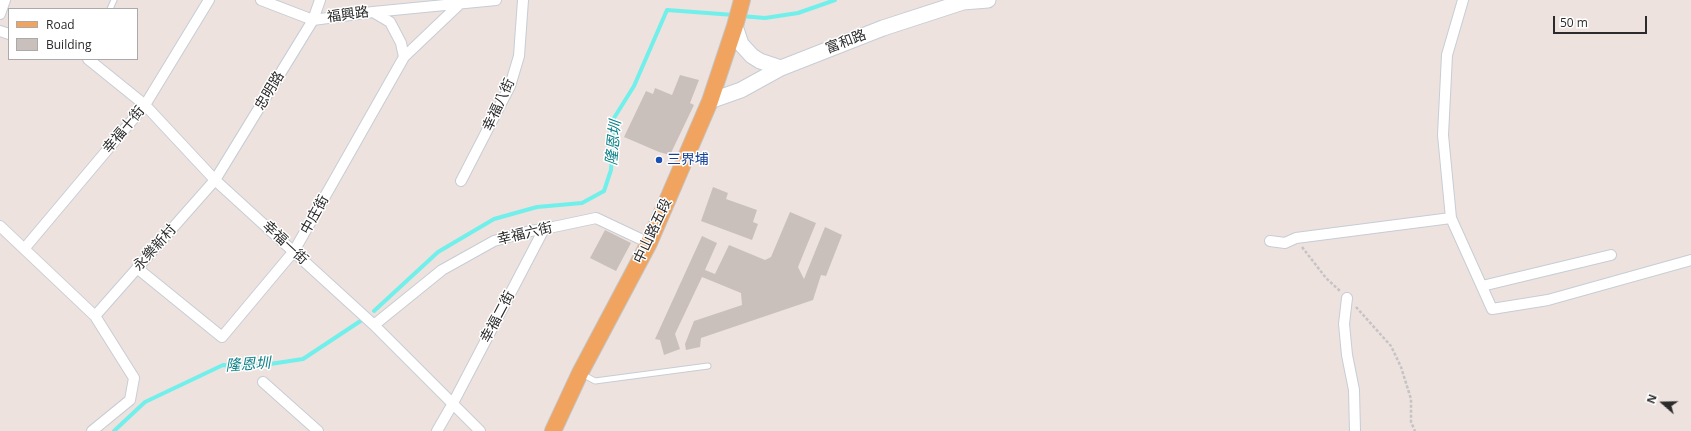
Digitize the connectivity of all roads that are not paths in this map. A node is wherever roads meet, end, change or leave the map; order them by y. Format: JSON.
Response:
{"nodes":[{"id":1,"x":5,"y":0,"type":"edge"},
{"id":2,"x":209,"y":0,"type":"edge"},
{"id":3,"x":261,"y":0,"type":"edge"},
{"id":4,"x":320,"y":0,"type":"edge"},
{"id":5,"x":496,"y":0,"type":"edge"},
{"id":6,"x":523,"y":0,"type":"edge"},
{"id":7,"x":742,"y":0,"type":"edge"},
{"id":8,"x":988,"y":0,"type":"edge"},
{"id":9,"x":1463,"y":0,"type":"edge"},
{"id":10,"x":463,"y":1,"type":"edge"},
{"id":11,"x":373,"y":12,"type":"junction"},
{"id":12,"x":0,"y":14,"type":"edge"},
{"id":13,"x":313,"y":20,"type":"junction"},
{"id":14,"x":735,"y":25,"type":"junction"},
{"id":15,"x":404,"y":57,"type":"junction"},
{"id":16,"x":91,"y":60,"type":"edge"},
{"id":17,"x":781,"y":68,"type":"junction"},
{"id":18,"x":710,"y":101,"type":"junction"},
{"id":19,"x":145,"y":105,"type":"junction"},
{"id":20,"x":216,"y":180,"type":"junction"},
{"id":21,"x":461,"y":181,"type":"dead end"},
{"id":22,"x":1451,"y":218,"type":"junction"},
{"id":23,"x":0,"y":226,"type":"edge"},
{"id":24,"x":544,"y":229,"type":"junction"},
{"id":25,"x":1270,"y":241,"type":"dead end"},
{"id":26,"x":649,"y":244,"type":"junction"},
{"id":27,"x":24,"y":249,"type":"junction"},
{"id":28,"x":294,"y":251,"type":"junction"},
{"id":29,"x":1611,"y":255,"type":"dead end"},
{"id":30,"x":1691,"y":260,"type":"edge"},
{"id":31,"x":137,"y":268,"type":"junction"},
{"id":32,"x":1482,"y":286,"type":"junction"},
{"id":33,"x":1347,"y":298,"type":"road end"},
{"id":34,"x":95,"y":316,"type":"junction"},
{"id":35,"x":374,"y":325,"type":"junction"},
{"id":36,"x":708,"y":366,"type":"dead end"},
{"id":37,"x":580,"y":373,"type":"junction"},
{"id":38,"x":263,"y":382,"type":"dead end"},
{"id":39,"x":452,"y":405,"type":"junction"},
{"id":40,"x":92,"y":431,"type":"edge"},
{"id":41,"x":318,"y":431,"type":"edge"},
{"id":42,"x":437,"y":431,"type":"edge"},
{"id":43,"x":480,"y":431,"type":"edge"},
{"id":44,"x":553,"y":431,"type":"edge"},
{"id":45,"x":1354,"y":431,"type":"edge"}],
"edges":[{"from":1,"to":12,"type":"street"},
{"from":2,"to":19,"type":"street","name":"幸福十街"},
{"from":3,"to":13,"type":"street","name":"福興路"},
{"from":4,"to":13,"type":"street","name":"忠明路"},
{"from":5,"to":10,"type":"street","name":"福興路"},
{"from":6,"to":21,"type":"street","name":"幸福八街"},
{"from":7,"to":14,"type":"main road","name":"中山路五段"},
{"from":8,"to":17,"type":"street","name":"富和路"},
{"from":9,"to":22,"type":"street"},
{"from":10,"to":11,"type":"street","name":"福興路"},
{"from":10,"to":15,"type":"street","name":"中庄街"},
{"from":11,"to":13,"type":"street","name":"福興路"},
{"from":11,"to":15,"type":"street"},
{"from":13,"to":20,"type":"street","name":"忠明路"},
{"from":14,"to":17,"type":"street"},
{"from":14,"to":18,"type":"main road","name":"中山路五段"},
{"from":15,"to":28,"type":"street","name":"中庄街"},
{"from":16,"to":19,"type":"street","name":"幸福一街"},
{"from":17,"to":18,"type":"street","name":"富和路"},
{"from":18,"to":26,"type":"main road","name":"中山路五段"},
{"from":19,"to":20,"type":"street","name":"幸福一街"},
{"from":19,"to":27,"type":"street","name":"幸福十街"},
{"from":20,"to":28,"type":"street","name":"幸福一街"},
{"from":20,"to":31,"type":"street","name":"永樂新村"},
{"from":22,"to":25,"type":"street"},
{"from":22,"to":32,"type":"street"},
{"from":23,"to":27,"type":"street"},
{"from":24,"to":26,"type":"street","name":"幸福六街"},
{"from":24,"to":35,"type":"street","name":"幸福六街"},
{"from":24,"to":39,"type":"street","name":"幸福二街"},
{"from":26,"to":37,"type":"main road","name":"中山路五段"},
{"from":27,"to":34,"type":"street"},
{"from":28,"to":31,"type":"street","name":"中庄街"},
{"from":28,"to":35,"type":"street","name":"幸福一街"},
{"from":29,"to":32,"type":"street"},
{"from":30,"to":32,"type":"street"},
{"from":31,"to":34,"type":"street","name":"永樂新村"},
{"from":33,"to":45,"type":"street"},
{"from":34,"to":40,"type":"street"},
{"from":35,"to":39,"type":"street","name":"幸福一街"},
{"from":36,"to":37,"type":"lane"},
{"from":37,"to":44,"type":"main road","name":"中山路五段"},
{"from":38,"to":41,"type":"street"},
{"from":39,"to":42,"type":"street","name":"幸福二街"},
{"from":39,"to":43,"type":"street","name":"幸福一街"}]}
